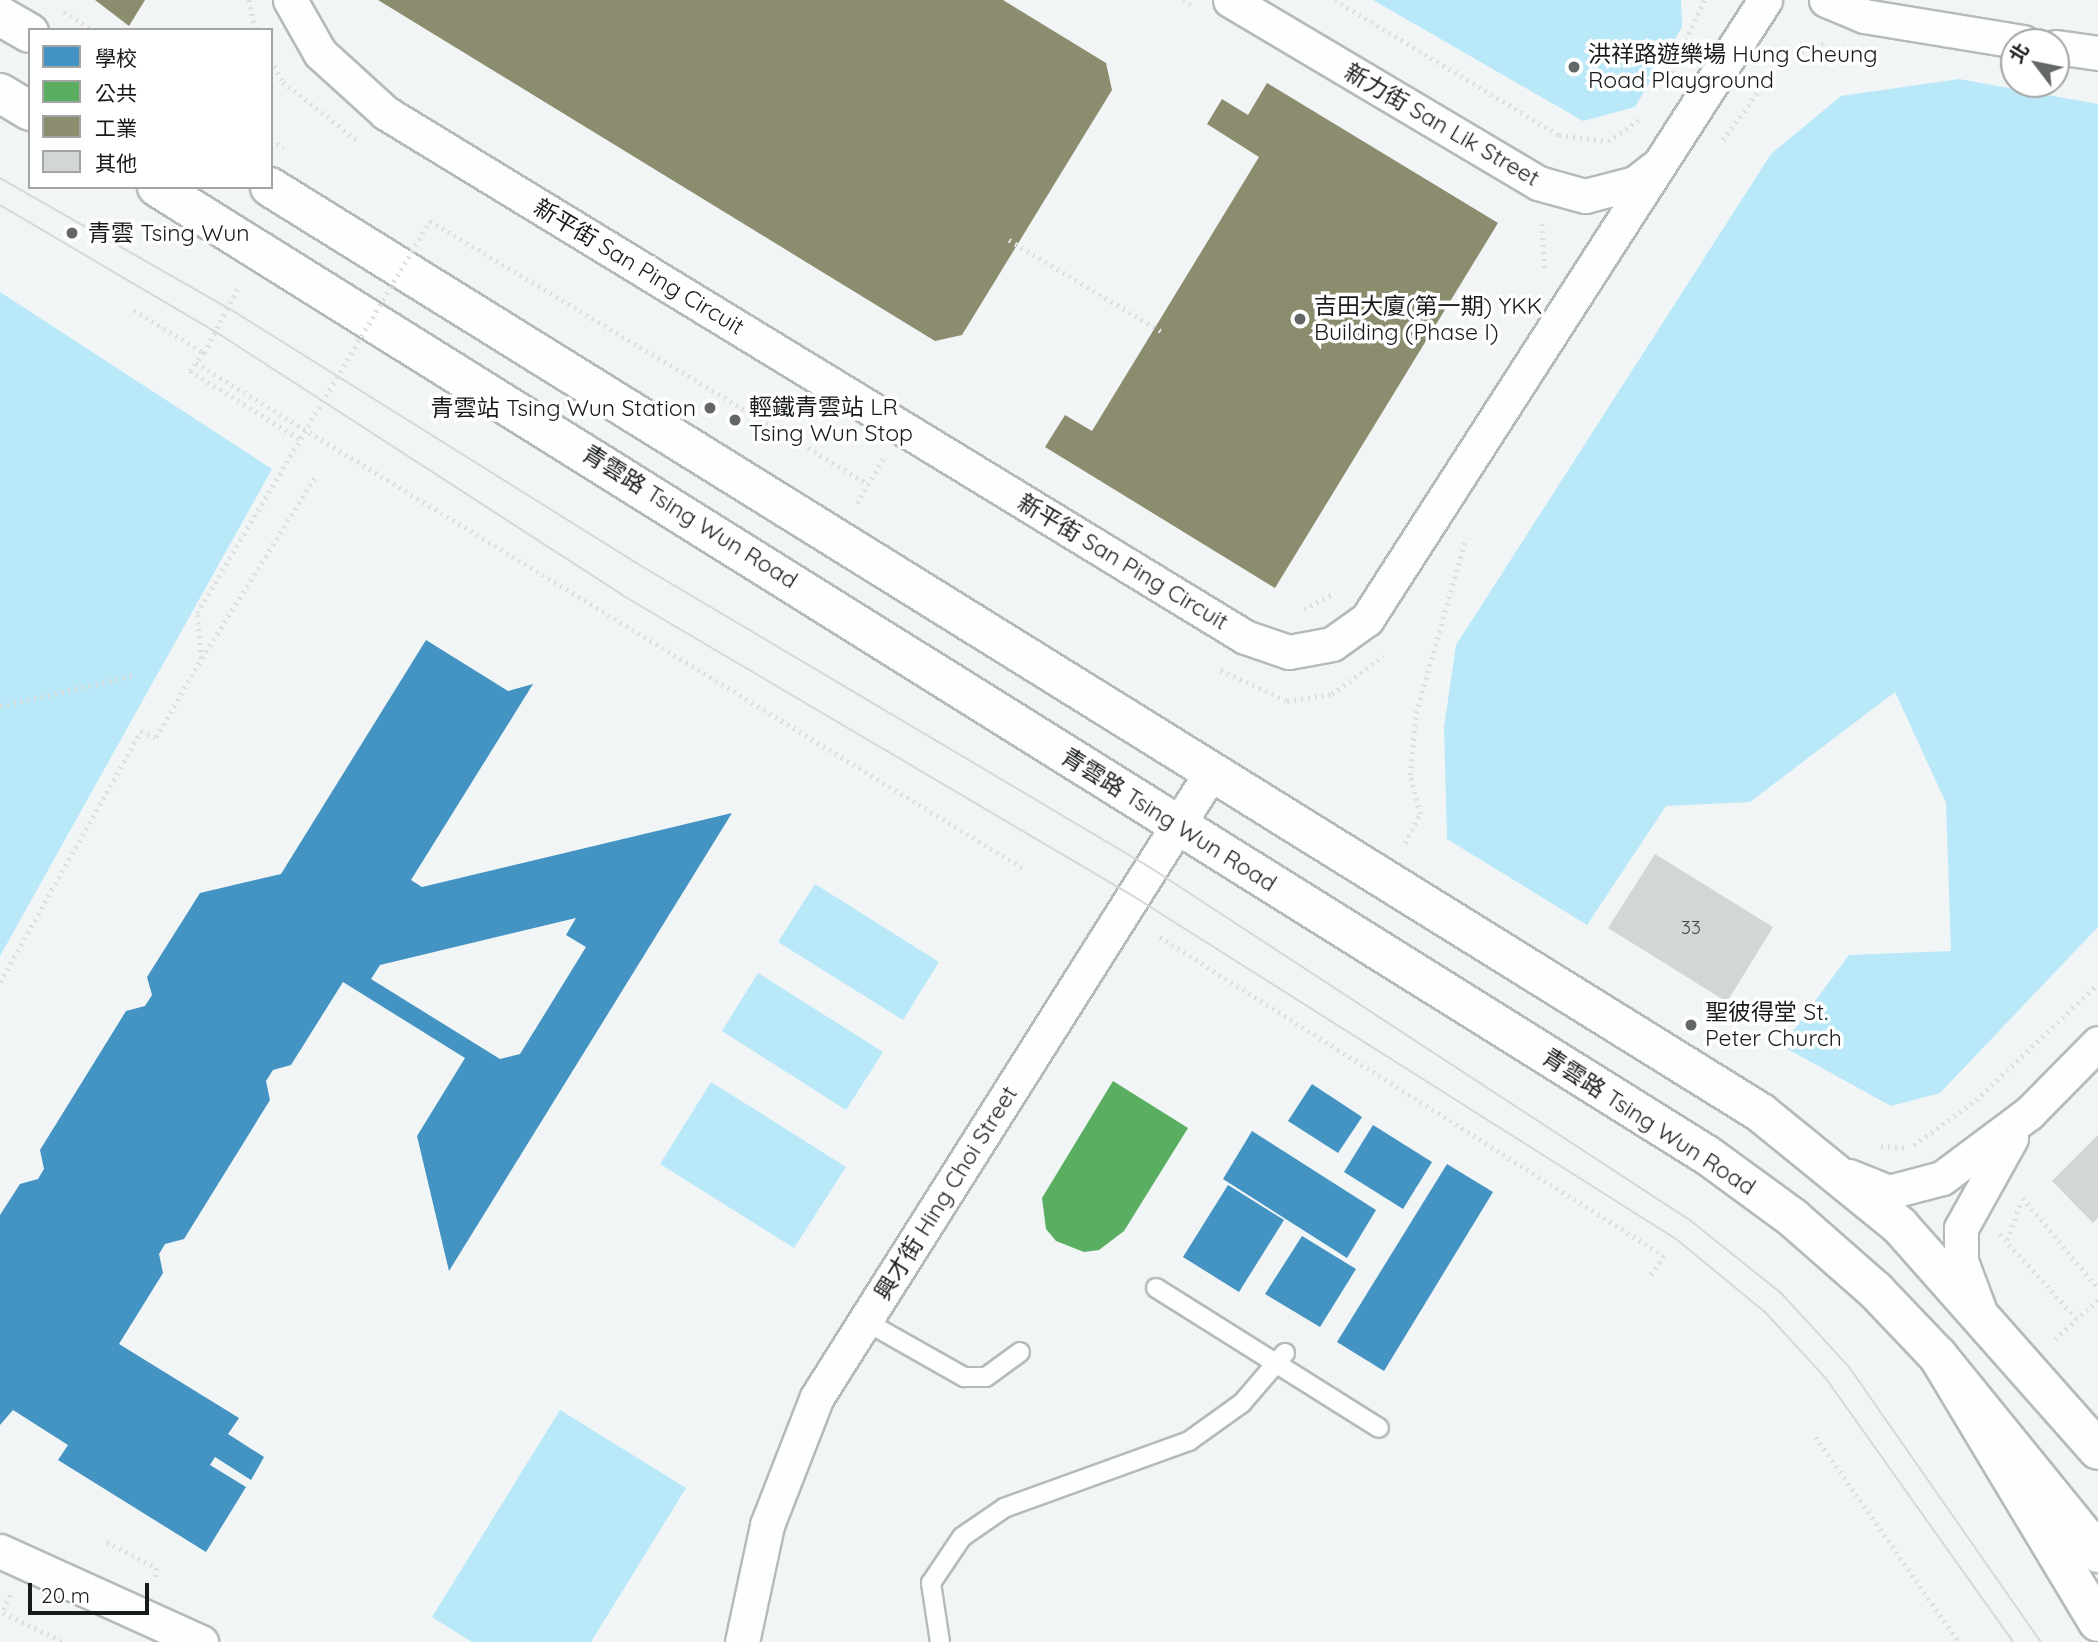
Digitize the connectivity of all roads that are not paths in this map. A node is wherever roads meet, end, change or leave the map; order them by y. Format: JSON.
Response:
{"nodes":[{"id":1,"x":290,"y":0,"type":"edge"},
{"id":2,"x":1230,"y":0,"type":"edge"},
{"id":3,"x":1765,"y":0,"type":"edge"},
{"id":4,"x":1826,"y":0,"type":"edge"},
{"id":5,"x":0,"y":16,"type":"edge"},
{"id":6,"x":42,"y":20,"type":"edge"},
{"id":7,"x":2000,"y":38,"type":"edge"},
{"id":8,"x":2070,"y":49,"type":"edge"},
{"id":9,"x":2098,"y":53,"type":"edge"},
{"id":10,"x":0,"y":93,"type":"edge"},
{"id":11,"x":28,"y":110,"type":"edge"},
{"id":12,"x":1661,"y":162,"type":"junction"},
{"id":13,"x":160,"y":189,"type":"edge"},
{"id":14,"x":273,"y":189,"type":"edge"},
{"id":15,"x":1212,"y":771,"type":"junction"},
{"id":16,"x":1177,"y":825,"type":"junction"},
{"id":17,"x":2098,"y":1043,"type":"edge"},
{"id":18,"x":2029,"y":1113,"type":"junction"},
{"id":19,"x":1838,"y":1170,"type":"junction"},
{"id":20,"x":1156,"y":1288,"type":"dead end"},
{"id":21,"x":1980,"y":1310,"type":"junction"},
{"id":22,"x":865,"y":1321,"type":"junction"},
{"id":23,"x":1020,"y":1352,"type":"dead end"},
{"id":24,"x":1938,"y":1356,"type":"junction"},
{"id":25,"x":1280,"y":1358,"type":"junction"},
{"id":26,"x":1379,"y":1428,"type":"dead end"},
{"id":27,"x":2098,"y":1450,"type":"edge"},
{"id":28,"x":0,"y":1551,"type":"edge"},
{"id":29,"x":2098,"y":1553,"type":"edge"},
{"id":30,"x":2098,"y":1622,"type":"edge"},
{"id":31,"x":201,"y":1642,"type":"edge"},
{"id":32,"x":742,"y":1642,"type":"edge"},
{"id":33,"x":940,"y":1642,"type":"edge"}],
"edges":[{"from":1,"to":12,"type":"street","name":"新平街 San Ping Circuit"},
{"from":2,"to":12,"type":"street","name":"新力街 San Lik Street"},
{"from":3,"to":12,"type":"street","name":"新平街 San Ping Circuit"},
{"from":4,"to":7,"type":"street"},
{"from":5,"to":6,"type":"main road"},
{"from":8,"to":9,"type":"street"},
{"from":10,"to":11,"type":"main road"},
{"from":13,"to":16,"type":"main road","name":"青雲路 Tsing Wun Road"},
{"from":14,"to":15,"type":"main road"},
{"from":15,"to":16,"type":"street","name":"興才街 Hing Choi Street"},
{"from":15,"to":19,"type":"main road"},
{"from":16,"to":22,"type":"street","name":"興才街 Hing Choi Street"},
{"from":16,"to":24,"type":"main road","name":"青雲路 Tsing Wun Road"},
{"from":17,"to":18,"type":"street"},
{"from":18,"to":19,"type":"street"},
{"from":18,"to":21,"type":"street"},
{"from":19,"to":21,"type":"main road"},
{"from":20,"to":25,"type":"lane"},
{"from":21,"to":27,"type":"main road"},
{"from":22,"to":23,"type":"lane"},
{"from":22,"to":32,"type":"street","name":"興才街 Hing Choi Street"},
{"from":24,"to":29,"type":"main road","name":"青雲路 Tsing Wun Road"},
{"from":24,"to":30,"type":"main road"},
{"from":25,"to":26,"type":"lane"},
{"from":25,"to":33,"type":"lane"},
{"from":28,"to":31,"type":"street"}]}
